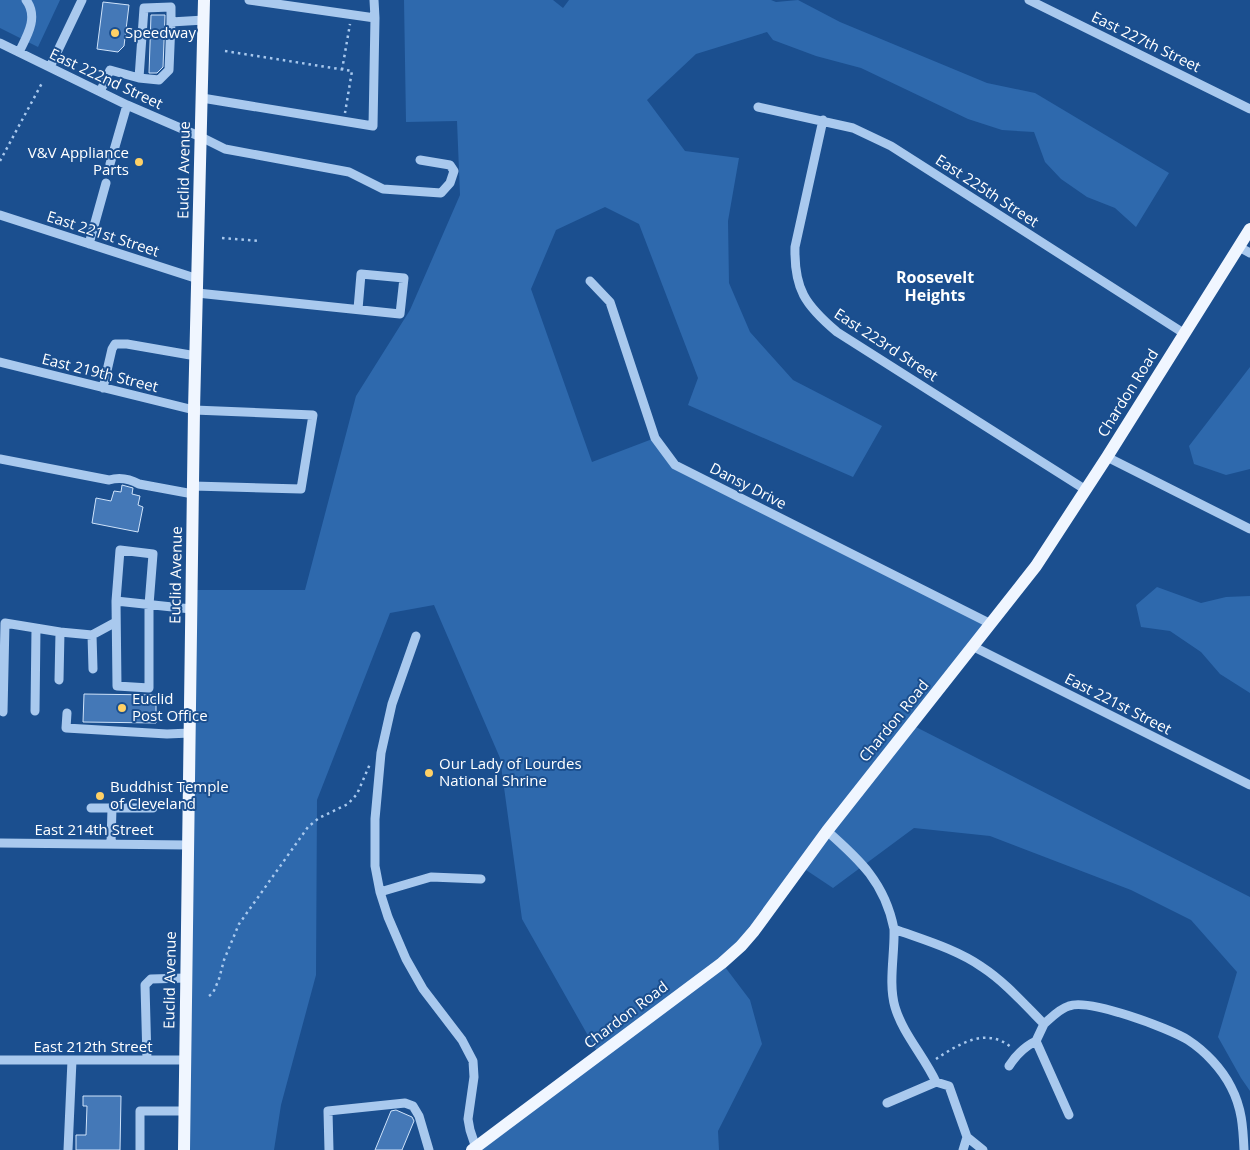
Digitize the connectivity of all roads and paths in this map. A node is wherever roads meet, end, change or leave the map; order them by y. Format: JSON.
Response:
{"nodes":[{"id":1,"x":26,"y":0,"type":"edge"},
{"id":2,"x":82,"y":0,"type":"edge"},
{"id":3,"x":204,"y":0,"type":"edge"},
{"id":4,"x":249,"y":0,"type":"edge"},
{"id":5,"x":374,"y":0,"type":"edge"},
{"id":6,"x":1029,"y":0,"type":"edge"},
{"id":7,"x":351,"y":15,"type":"junction"},
{"id":8,"x":374,"y":18,"type":"junction"},
{"id":9,"x":204,"y":20,"type":"junction"},
{"id":10,"x":172,"y":22,"type":"junction"},
{"id":11,"x":0,"y":43,"type":"edge"},
{"id":12,"x":225,"y":51,"type":"dead end"},
{"id":13,"x":19,"y":52,"type":"junction"},
{"id":14,"x":50,"y":67,"type":"junction"},
{"id":15,"x":342,"y":70,"type":"junction"},
{"id":16,"x":138,"y":78,"type":"junction"},
{"id":17,"x":42,"y":83,"type":"dead end"},
{"id":18,"x":100,"y":92,"type":"junction"},
{"id":19,"x":202,"y":98,"type":"junction"},
{"id":20,"x":127,"y":105,"type":"junction"},
{"id":21,"x":758,"y":107,"type":"dead end"},
{"id":22,"x":1250,"y":109,"type":"edge"},
{"id":23,"x":823,"y":120,"type":"junction"},
{"id":24,"x":344,"y":121,"type":"junction"},
{"id":25,"x":202,"y":137,"type":"junction"},
{"id":26,"x":420,"y":160,"type":"dead end"},
{"id":27,"x":0,"y":161,"type":"edge"},
{"id":28,"x":110,"y":164,"type":"dead end"},
{"id":29,"x":106,"y":184,"type":"dead end"},
{"id":30,"x":0,"y":215,"type":"edge"},
{"id":31,"x":1250,"y":229,"type":"edge"},
{"id":32,"x":222,"y":238,"type":"dead end"},
{"id":33,"x":260,"y":241,"type":"dead end"},
{"id":34,"x":89,"y":244,"type":"junction"},
{"id":35,"x":1244,"y":250,"type":"edge"},
{"id":36,"x":198,"y":279,"type":"junction"},
{"id":37,"x":590,"y":281,"type":"dead end"},
{"id":38,"x":197,"y":293,"type":"junction"},
{"id":39,"x":358,"y":310,"type":"junction"},
{"id":40,"x":1185,"y":334,"type":"junction"},
{"id":41,"x":196,"y":356,"type":"junction"},
{"id":42,"x":0,"y":362,"type":"edge"},
{"id":43,"x":104,"y":388,"type":"junction"},
{"id":44,"x":194,"y":410,"type":"junction"},
{"id":45,"x":1107,"y":457,"type":"junction"},
{"id":46,"x":0,"y":459,"type":"edge"},
{"id":47,"x":193,"y":490,"type":"junction"},
{"id":48,"x":1086,"y":490,"type":"junction"},
{"id":49,"x":1250,"y":529,"type":"edge"},
{"id":50,"x":116,"y":602,"type":"junction"},
{"id":51,"x":149,"y":605,"type":"junction"},
{"id":52,"x":192,"y":609,"type":"junction"},
{"id":53,"x":116,"y":622,"type":"junction"},
{"id":54,"x":991,"y":624,"type":"junction"},
{"id":55,"x":36,"y":628,"type":"junction"},
{"id":56,"x":60,"y":632,"type":"junction"},
{"id":57,"x":92,"y":635,"type":"junction"},
{"id":58,"x":416,"y":636,"type":"dead end"},
{"id":59,"x":974,"y":646,"type":"junction"},
{"id":60,"x":93,"y":669,"type":"dead end"},
{"id":61,"x":59,"y":680,"type":"dead end"},
{"id":62,"x":35,"y":711,"type":"dead end"},
{"id":63,"x":3,"y":712,"type":"dead end"},
{"id":64,"x":67,"y":713,"type":"dead end"},
{"id":65,"x":190,"y":733,"type":"junction"},
{"id":66,"x":372,"y":761,"type":"dead end"},
{"id":67,"x":1250,"y":785,"type":"edge"},
{"id":68,"x":91,"y":808,"type":"dead end"},
{"id":69,"x":112,"y":808,"type":"junction"},
{"id":70,"x":153,"y":808,"type":"dead end"},
{"id":71,"x":827,"y":831,"type":"junction"},
{"id":72,"x":0,"y":843,"type":"edge"},
{"id":73,"x":111,"y":844,"type":"junction"},
{"id":74,"x":188,"y":844,"type":"junction"},
{"id":75,"x":481,"y":879,"type":"dead end"},
{"id":76,"x":380,"y":892,"type":"junction"},
{"id":77,"x":894,"y":928,"type":"junction"},
{"id":78,"x":186,"y":978,"type":"junction"},
{"id":79,"x":209,"y":996,"type":"dead end"},
{"id":80,"x":1044,"y":1024,"type":"junction"},
{"id":81,"x":1036,"y":1041,"type":"junction"},
{"id":82,"x":1019,"y":1053,"type":"junction"},
{"id":83,"x":0,"y":1060,"type":"edge"},
{"id":84,"x":72,"y":1060,"type":"junction"},
{"id":85,"x":147,"y":1060,"type":"junction"},
{"id":86,"x":185,"y":1060,"type":"junction"},
{"id":87,"x":935,"y":1060,"type":"dead end"},
{"id":88,"x":1009,"y":1066,"type":"dead end"},
{"id":89,"x":936,"y":1082,"type":"junction"},
{"id":90,"x":887,"y":1103,"type":"dead end"},
{"id":91,"x":184,"y":1111,"type":"junction"},
{"id":92,"x":1069,"y":1115,"type":"dead end"},
{"id":93,"x":967,"y":1137,"type":"junction"},
{"id":94,"x":474,"y":1149,"type":"edge"},
{"id":95,"x":68,"y":1150,"type":"edge"},
{"id":96,"x":140,"y":1150,"type":"edge"},
{"id":97,"x":184,"y":1150,"type":"edge"},
{"id":98,"x":329,"y":1150,"type":"edge"},
{"id":99,"x":429,"y":1150,"type":"edge"},
{"id":100,"x":963,"y":1150,"type":"edge"},
{"id":101,"x":983,"y":1150,"type":"edge"},
{"id":102,"x":1244,"y":1150,"type":"edge"}],
"edges":[{"from":1,"to":13,"type":"street"},
{"from":2,"to":14,"type":"street"},
{"from":3,"to":9,"type":"main road","name":"Euclid Avenue"},
{"from":4,"to":7,"type":"street"},
{"from":5,"to":8,"type":"street"},
{"from":6,"to":22,"type":"street","name":"East 227th Street"},
{"from":7,"to":8,"type":"street"},
{"from":7,"to":15,"type":"path"},
{"from":8,"to":24,"type":"street"},
{"from":9,"to":10,"type":"street"},
{"from":9,"to":19,"type":"main road","name":"Euclid Avenue"},
{"from":10,"to":16,"type":"street"},
{"from":10,"to":16,"type":"street"},
{"from":11,"to":13,"type":"street","name":"East 222nd Street"},
{"from":12,"to":15,"type":"path"},
{"from":13,"to":14,"type":"street","name":"East 222nd Street"},
{"from":14,"to":18,"type":"street","name":"East 222nd Street"},
{"from":15,"to":24,"type":"path"},
{"from":16,"to":18,"type":"street"},
{"from":17,"to":27,"type":"path"},
{"from":18,"to":20,"type":"street","name":"East 222nd Street"},
{"from":19,"to":24,"type":"street"},
{"from":19,"to":25,"type":"main road","name":"Euclid Avenue"},
{"from":20,"to":25,"type":"street","name":"East 222nd Street"},
{"from":20,"to":28,"type":"street"},
{"from":21,"to":23,"type":"street","name":"East 225th Street"},
{"from":23,"to":40,"type":"street","name":"East 225th Street"},
{"from":23,"to":48,"type":"street","name":"East 223rd Street"},
{"from":25,"to":26,"type":"street","name":"East 222nd Street"},
{"from":25,"to":36,"type":"main road","name":"Euclid Avenue"},
{"from":29,"to":34,"type":"street"},
{"from":30,"to":34,"type":"street","name":"East 221st Street"},
{"from":31,"to":35,"type":"main road","name":"Chardon Road"},
{"from":32,"to":33,"type":"path"},
{"from":34,"to":36,"type":"street","name":"East 221st Street"},
{"from":35,"to":40,"type":"main road","name":"Chardon Road"},
{"from":36,"to":38,"type":"main road","name":"Euclid Avenue"},
{"from":37,"to":54,"type":"street","name":"Dansy Drive"},
{"from":38,"to":39,"type":"street"},
{"from":38,"to":41,"type":"main road","name":"Euclid Avenue"},
{"from":39,"to":39,"type":"street"},
{"from":40,"to":45,"type":"main road","name":"Chardon Road"},
{"from":41,"to":43,"type":"street"},
{"from":41,"to":44,"type":"main road","name":"Euclid Avenue"},
{"from":42,"to":43,"type":"street","name":"East 219th Street"},
{"from":43,"to":44,"type":"street","name":"East 219th Street"},
{"from":44,"to":47,"type":"main road","name":"Euclid Avenue"},
{"from":44,"to":47,"type":"street","name":"East 219th Street"},
{"from":45,"to":48,"type":"main road","name":"Chardon Road"},
{"from":45,"to":49,"type":"street"},
{"from":46,"to":47,"type":"street"},
{"from":47,"to":52,"type":"main road","name":"Euclid Avenue"},
{"from":48,"to":54,"type":"main road","name":"Chardon Road"},
{"from":50,"to":51,"type":"street"},
{"from":50,"to":51,"type":"street"},
{"from":50,"to":53,"type":"street"},
{"from":51,"to":52,"type":"street"},
{"from":51,"to":53,"type":"street"},
{"from":52,"to":65,"type":"main road","name":"Euclid Avenue"},
{"from":53,"to":57,"type":"street"},
{"from":54,"to":59,"type":"main road","name":"Chardon Road"},
{"from":55,"to":56,"type":"street"},
{"from":55,"to":62,"type":"street"},
{"from":55,"to":63,"type":"street"},
{"from":56,"to":57,"type":"street"},
{"from":56,"to":61,"type":"street"},
{"from":57,"to":60,"type":"street"},
{"from":58,"to":76,"type":"street"},
{"from":59,"to":67,"type":"street","name":"East 221st Street"},
{"from":59,"to":71,"type":"main road","name":"Chardon Road"},
{"from":64,"to":65,"type":"street"},
{"from":65,"to":74,"type":"main road","name":"Euclid Avenue"},
{"from":66,"to":79,"type":"path"},
{"from":68,"to":69,"type":"street"},
{"from":69,"to":70,"type":"street"},
{"from":69,"to":73,"type":"street"},
{"from":71,"to":77,"type":"street"},
{"from":71,"to":94,"type":"main road","name":"Chardon Road"},
{"from":72,"to":73,"type":"street","name":"East 214th Street"},
{"from":73,"to":74,"type":"street","name":"East 214th Street"},
{"from":74,"to":78,"type":"main road","name":"Euclid Avenue"},
{"from":75,"to":76,"type":"street"},
{"from":76,"to":94,"type":"street"},
{"from":77,"to":80,"type":"street"},
{"from":77,"to":89,"type":"street"},
{"from":78,"to":85,"type":"street"},
{"from":78,"to":86,"type":"main road","name":"Euclid Avenue"},
{"from":80,"to":81,"type":"street"},
{"from":80,"to":102,"type":"street"},
{"from":81,"to":82,"type":"street"},
{"from":81,"to":92,"type":"street"},
{"from":82,"to":87,"type":"path"},
{"from":82,"to":88,"type":"street"},
{"from":83,"to":84,"type":"street","name":"East 212th Street"},
{"from":84,"to":85,"type":"street","name":"East 212th Street"},
{"from":84,"to":95,"type":"street"},
{"from":85,"to":86,"type":"street","name":"East 212th Street"},
{"from":86,"to":91,"type":"main road","name":"Euclid Avenue"},
{"from":89,"to":90,"type":"street"},
{"from":89,"to":93,"type":"street"},
{"from":91,"to":96,"type":"street"},
{"from":91,"to":97,"type":"main road","name":"Euclid Avenue"},
{"from":93,"to":100,"type":"street"},
{"from":93,"to":101,"type":"street"},
{"from":98,"to":99,"type":"street"}]}
